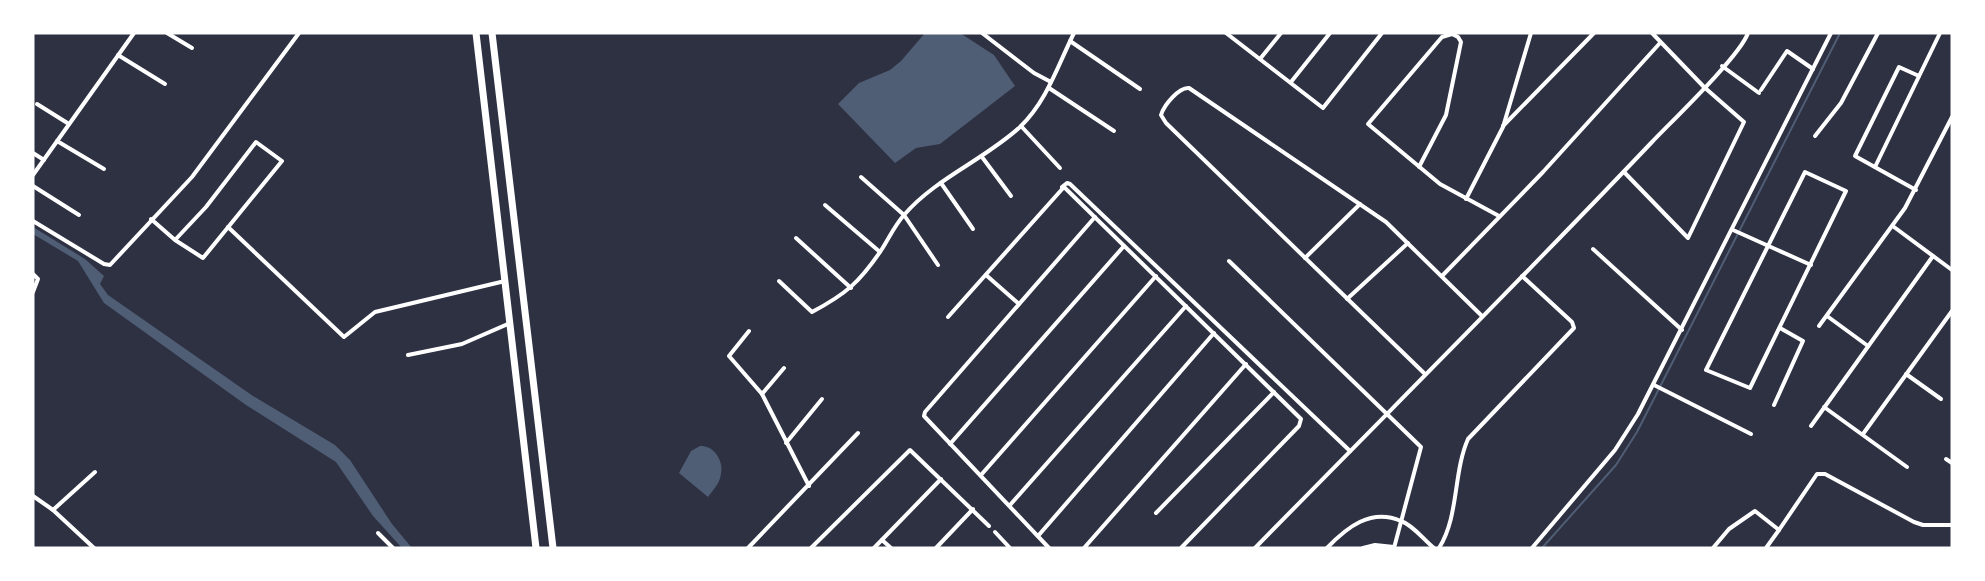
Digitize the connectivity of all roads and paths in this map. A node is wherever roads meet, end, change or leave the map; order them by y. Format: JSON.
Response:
{"nodes":[{"id":1,"x":134,"y":33,"type":"edge"},
{"id":2,"x":167,"y":33,"type":"edge"},
{"id":3,"x":299,"y":33,"type":"edge"},
{"id":4,"x":476,"y":33,"type":"edge"},
{"id":5,"x":492,"y":33,"type":"edge"},
{"id":6,"x":982,"y":33,"type":"edge"},
{"id":7,"x":1074,"y":33,"type":"edge"},
{"id":8,"x":1281,"y":33,"type":"edge"},
{"id":9,"x":1330,"y":33,"type":"edge"},
{"id":10,"x":1382,"y":33,"type":"edge"},
{"id":11,"x":1531,"y":33,"type":"edge"},
{"id":12,"x":1594,"y":33,"type":"edge"},
{"id":13,"x":1652,"y":33,"type":"edge"},
{"id":14,"x":1748,"y":33,"type":"edge"},
{"id":15,"x":1831,"y":33,"type":"edge"},
{"id":16,"x":1878,"y":33,"type":"edge"},
{"id":17,"x":1940,"y":33,"type":"edge"},
{"id":18,"x":1229,"y":34,"type":"edge"},
{"id":19,"x":1070,"y":41,"type":"junction"},
{"id":20,"x":1660,"y":43,"type":"junction"},
{"id":21,"x":192,"y":48,"type":"dead end"},
{"id":22,"x":118,"y":55,"type":"junction"},
{"id":23,"x":1260,"y":59,"type":"junction"},
{"id":24,"x":1722,"y":66,"type":"junction"},
{"id":25,"x":1813,"y":69,"type":"junction"},
{"id":26,"x":1919,"y":76,"type":"junction"},
{"id":27,"x":1052,"y":82,"type":"junction"},
{"id":28,"x":1290,"y":82,"type":"junction"},
{"id":29,"x":165,"y":84,"type":"dead end"},
{"id":30,"x":1704,"y":87,"type":"junction"},
{"id":31,"x":1049,"y":88,"type":"junction"},
{"id":32,"x":1140,"y":89,"type":"dead end"},
{"id":33,"x":36,"y":104,"type":"dead end"},
{"id":34,"x":1952,"y":117,"type":"edge"},
{"id":35,"x":69,"y":124,"type":"junction"},
{"id":36,"x":1021,"y":126,"type":"junction"},
{"id":37,"x":1503,"y":127,"type":"junction"},
{"id":38,"x":1114,"y":131,"type":"dead end"},
{"id":39,"x":1815,"y":136,"type":"dead end"},
{"id":40,"x":57,"y":141,"type":"junction"},
{"id":41,"x":33,"y":153,"type":"edge"},
{"id":42,"x":982,"y":157,"type":"junction"},
{"id":43,"x":44,"y":160,"type":"junction"},
{"id":44,"x":1419,"y":167,"type":"junction"},
{"id":45,"x":1875,"y":167,"type":"junction"},
{"id":46,"x":1060,"y":168,"type":"dead end"},
{"id":47,"x":104,"y":169,"type":"dead end"},
{"id":48,"x":1624,"y":172,"type":"junction"},
{"id":49,"x":33,"y":175,"type":"edge"},
{"id":50,"x":861,"y":177,"type":"dead end"},
{"id":51,"x":941,"y":183,"type":"junction"},
{"id":52,"x":33,"y":186,"type":"edge"},
{"id":53,"x":1062,"y":187,"type":"junction"},
{"id":54,"x":1916,"y":190,"type":"junction"},
{"id":55,"x":1011,"y":196,"type":"dead end"},
{"id":56,"x":1466,"y":199,"type":"junction"},
{"id":57,"x":1360,"y":204,"type":"junction"},
{"id":58,"x":825,"y":205,"type":"dead end"},
{"id":59,"x":79,"y":215,"type":"dead end"},
{"id":60,"x":904,"y":215,"type":"junction"},
{"id":61,"x":1499,"y":216,"type":"junction"},
{"id":62,"x":1095,"y":217,"type":"junction"},
{"id":63,"x":151,"y":219,"type":"junction"},
{"id":64,"x":33,"y":221,"type":"edge"},
{"id":65,"x":1893,"y":226,"type":"junction"},
{"id":66,"x":228,"y":227,"type":"junction"},
{"id":67,"x":973,"y":229,"type":"dead end"},
{"id":68,"x":1732,"y":230,"type":"junction"},
{"id":69,"x":796,"y":238,"type":"dead end"},
{"id":70,"x":175,"y":240,"type":"junction"},
{"id":71,"x":1408,"y":242,"type":"junction"},
{"id":72,"x":1767,"y":244,"type":"junction"},
{"id":73,"x":1124,"y":246,"type":"junction"},
{"id":74,"x":1593,"y":249,"type":"dead end"},
{"id":75,"x":880,"y":252,"type":"junction"},
{"id":76,"x":1933,"y":256,"type":"junction"},
{"id":77,"x":1305,"y":258,"type":"junction"},
{"id":78,"x":1228,"y":261,"type":"dead end"},
{"id":79,"x":938,"y":265,"type":"dead end"},
{"id":80,"x":1810,"y":265,"type":"junction"},
{"id":81,"x":1952,"y":270,"type":"edge"},
{"id":82,"x":33,"y":274,"type":"edge"},
{"id":83,"x":986,"y":275,"type":"junction"},
{"id":84,"x":1156,"y":276,"type":"junction"},
{"id":85,"x":1442,"y":276,"type":"junction"},
{"id":86,"x":1522,"y":276,"type":"junction"},
{"id":87,"x":505,"y":281,"type":"junction"},
{"id":88,"x":779,"y":281,"type":"dead end"},
{"id":89,"x":852,"y":288,"type":"junction"},
{"id":90,"x":33,"y":292,"type":"edge"},
{"id":91,"x":1347,"y":299,"type":"junction"},
{"id":92,"x":1019,"y":304,"type":"junction"},
{"id":93,"x":1186,"y":306,"type":"junction"},
{"id":94,"x":1952,"y":310,"type":"edge"},
{"id":95,"x":948,"y":316,"type":"dead end"},
{"id":96,"x":1482,"y":316,"type":"junction"},
{"id":97,"x":1827,"y":316,"type":"junction"},
{"id":98,"x":510,"y":323,"type":"junction"},
{"id":99,"x":1819,"y":326,"type":"dead end"},
{"id":100,"x":1780,"y":328,"type":"junction"},
{"id":101,"x":1682,"y":330,"type":"junction"},
{"id":102,"x":749,"y":331,"type":"dead end"},
{"id":103,"x":1214,"y":333,"type":"junction"},
{"id":104,"x":1868,"y":346,"type":"junction"},
{"id":105,"x":408,"y":356,"type":"dead end"},
{"id":106,"x":1246,"y":364,"type":"junction"},
{"id":107,"x":784,"y":368,"type":"dead end"},
{"id":108,"x":1425,"y":374,"type":"junction"},
{"id":109,"x":1906,"y":374,"type":"junction"},
{"id":110,"x":1655,"y":385,"type":"junction"},
{"id":111,"x":1274,"y":392,"type":"junction"},
{"id":112,"x":762,"y":394,"type":"junction"},
{"id":113,"x":822,"y":399,"type":"dead end"},
{"id":114,"x":1941,"y":399,"type":"dead end"},
{"id":115,"x":1774,"y":405,"type":"dead end"},
{"id":116,"x":1824,"y":407,"type":"junction"},
{"id":117,"x":1388,"y":412,"type":"junction"},
{"id":118,"x":1811,"y":426,"type":"dead end"},
{"id":119,"x":858,"y":433,"type":"dead end"},
{"id":120,"x":1751,"y":434,"type":"dead end"},
{"id":121,"x":1863,"y":434,"type":"junction"},
{"id":122,"x":786,"y":443,"type":"junction"},
{"id":123,"x":950,"y":444,"type":"junction"},
{"id":124,"x":1350,"y":451,"type":"junction"},
{"id":125,"x":1946,"y":459,"type":"dead end"},
{"id":126,"x":1952,"y":464,"type":"edge"},
{"id":127,"x":1907,"y":467,"type":"dead end"},
{"id":128,"x":95,"y":472,"type":"dead end"},
{"id":129,"x":981,"y":475,"type":"junction"},
{"id":130,"x":941,"y":479,"type":"junction"},
{"id":131,"x":810,"y":486,"type":"junction"},
{"id":132,"x":33,"y":496,"type":"edge"},
{"id":133,"x":1010,"y":505,"type":"junction"},
{"id":134,"x":973,"y":509,"type":"junction"},
{"id":135,"x":53,"y":510,"type":"junction"},
{"id":136,"x":1156,"y":513,"type":"dead end"},
{"id":137,"x":1403,"y":521,"type":"junction"},
{"id":138,"x":1952,"y":525,"type":"edge"},
{"id":139,"x":989,"y":526,"type":"dead end"},
{"id":140,"x":1779,"y":530,"type":"junction"},
{"id":141,"x":995,"y":532,"type":"dead end"},
{"id":142,"x":378,"y":533,"type":"dead end"},
{"id":143,"x":1038,"y":536,"type":"junction"},
{"id":144,"x":882,"y":540,"type":"junction"},
{"id":145,"x":1006,"y":543,"type":"junction"},
{"id":146,"x":94,"y":548,"type":"edge"},
{"id":147,"x":393,"y":548,"type":"edge"},
{"id":148,"x":536,"y":548,"type":"edge"},
{"id":149,"x":553,"y":548,"type":"edge"},
{"id":150,"x":748,"y":548,"type":"edge"},
{"id":151,"x":811,"y":548,"type":"edge"},
{"id":152,"x":874,"y":548,"type":"edge"},
{"id":153,"x":891,"y":548,"type":"edge"},
{"id":154,"x":936,"y":548,"type":"edge"},
{"id":155,"x":1001,"y":548,"type":"edge"},
{"id":156,"x":1010,"y":548,"type":"edge"},
{"id":157,"x":1049,"y":548,"type":"edge"},
{"id":158,"x":1084,"y":548,"type":"edge"},
{"id":159,"x":1181,"y":548,"type":"edge"},
{"id":160,"x":1255,"y":548,"type":"edge"},
{"id":161,"x":1327,"y":548,"type":"edge"},
{"id":162,"x":1363,"y":548,"type":"edge"},
{"id":163,"x":1394,"y":548,"type":"edge"},
{"id":164,"x":1434,"y":548,"type":"edge"},
{"id":165,"x":1439,"y":548,"type":"edge"},
{"id":166,"x":1533,"y":548,"type":"edge"},
{"id":167,"x":1713,"y":548,"type":"edge"},
{"id":168,"x":1766,"y":548,"type":"edge"}],
"edges":[{"from":1,"to":22,"type":"street"},
{"from":2,"to":21,"type":"street"},
{"from":3,"to":63,"type":"street"},
{"from":4,"to":87,"type":"main road"},
{"from":5,"to":149,"type":"main road"},
{"from":6,"to":27,"type":"street"},
{"from":7,"to":19,"type":"street"},
{"from":8,"to":23,"type":"street"},
{"from":9,"to":28,"type":"street"},
{"from":10,"to":28,"type":"street"},
{"from":11,"to":37,"type":"street"},
{"from":12,"to":37,"type":"street"},
{"from":13,"to":20,"type":"street"},
{"from":14,"to":24,"type":"street"},
{"from":15,"to":25,"type":"street"},
{"from":16,"to":39,"type":"street"},
{"from":17,"to":26,"type":"street"},
{"from":18,"to":23,"type":"street"},
{"from":19,"to":27,"type":"street"},
{"from":19,"to":32,"type":"street"},
{"from":20,"to":30,"type":"street"},
{"from":20,"to":61,"type":"street"},
{"from":22,"to":29,"type":"street"},
{"from":22,"to":35,"type":"street"},
{"from":23,"to":28,"type":"street"},
{"from":24,"to":25,"type":"street"},
{"from":24,"to":30,"type":"street"},
{"from":25,"to":68,"type":"street"},
{"from":26,"to":45,"type":"street"},
{"from":26,"to":45,"type":"street"},
{"from":27,"to":31,"type":"street"},
{"from":30,"to":48,"type":"street"},
{"from":30,"to":48,"type":"street"},
{"from":31,"to":36,"type":"street"},
{"from":31,"to":38,"type":"street"},
{"from":33,"to":35,"type":"street"},
{"from":34,"to":54,"type":"street"},
{"from":35,"to":40,"type":"street"},
{"from":36,"to":42,"type":"street"},
{"from":36,"to":46,"type":"street"},
{"from":37,"to":56,"type":"street"},
{"from":40,"to":43,"type":"street"},
{"from":40,"to":47,"type":"street"},
{"from":41,"to":43,"type":"street"},
{"from":42,"to":51,"type":"street"},
{"from":42,"to":55,"type":"street"},
{"from":43,"to":49,"type":"street"},
{"from":44,"to":44,"type":"street"},
{"from":44,"to":56,"type":"street"},
{"from":45,"to":54,"type":"street"},
{"from":48,"to":86,"type":"street"},
{"from":50,"to":60,"type":"street"},
{"from":51,"to":60,"type":"street"},
{"from":51,"to":67,"type":"street"},
{"from":52,"to":59,"type":"street"},
{"from":53,"to":62,"type":"street"},
{"from":53,"to":83,"type":"street"},
{"from":53,"to":124,"type":"street"},
{"from":54,"to":65,"type":"street"},
{"from":56,"to":61,"type":"street"},
{"from":57,"to":71,"type":"street"},
{"from":57,"to":77,"type":"street"},
{"from":57,"to":77,"type":"street"},
{"from":58,"to":75,"type":"street"},
{"from":60,"to":75,"type":"street"},
{"from":60,"to":79,"type":"street"},
{"from":61,"to":85,"type":"street"},
{"from":62,"to":73,"type":"street"},
{"from":62,"to":92,"type":"street"},
{"from":63,"to":64,"type":"street"},
{"from":63,"to":70,"type":"street"},
{"from":65,"to":76,"type":"street"},
{"from":65,"to":97,"type":"street"},
{"from":66,"to":70,"type":"street"},
{"from":66,"to":70,"type":"street"},
{"from":66,"to":87,"type":"street"},
{"from":68,"to":72,"type":"street"},
{"from":68,"to":101,"type":"street"},
{"from":69,"to":89,"type":"street"},
{"from":71,"to":85,"type":"street"},
{"from":71,"to":91,"type":"street"},
{"from":72,"to":80,"type":"street"},
{"from":72,"to":80,"type":"street"},
{"from":72,"to":100,"type":"street"},
{"from":73,"to":84,"type":"street"},
{"from":73,"to":123,"type":"street"},
{"from":74,"to":101,"type":"street"},
{"from":75,"to":89,"type":"street"},
{"from":76,"to":81,"type":"street"},
{"from":76,"to":104,"type":"street"},
{"from":77,"to":91,"type":"street"},
{"from":78,"to":117,"type":"street"},
{"from":80,"to":100,"type":"street"},
{"from":82,"to":90,"type":"street"},
{"from":83,"to":92,"type":"street"},
{"from":83,"to":95,"type":"street"},
{"from":84,"to":93,"type":"street"},
{"from":84,"to":129,"type":"street"},
{"from":85,"to":96,"type":"street"},
{"from":86,"to":96,"type":"street"},
{"from":86,"to":165,"type":"street"},
{"from":87,"to":98,"type":"main road"},
{"from":88,"to":89,"type":"street"},
{"from":91,"to":108,"type":"street"},
{"from":92,"to":123,"type":"street"},
{"from":93,"to":103,"type":"street"},
{"from":93,"to":133,"type":"street"},
{"from":94,"to":109,"type":"street"},
{"from":96,"to":108,"type":"street"},
{"from":97,"to":99,"type":"street"},
{"from":97,"to":104,"type":"street"},
{"from":98,"to":105,"type":"street"},
{"from":98,"to":148,"type":"main road"},
{"from":100,"to":115,"type":"street"},
{"from":101,"to":110,"type":"street"},
{"from":102,"to":112,"type":"street"},
{"from":103,"to":106,"type":"street"},
{"from":103,"to":143,"type":"street"},
{"from":104,"to":116,"type":"street"},
{"from":106,"to":111,"type":"street"},
{"from":106,"to":158,"type":"street"},
{"from":107,"to":112,"type":"street"},
{"from":108,"to":117,"type":"street"},
{"from":109,"to":114,"type":"street"},
{"from":109,"to":121,"type":"street"},
{"from":110,"to":120,"type":"street"},
{"from":110,"to":166,"type":"street"},
{"from":111,"to":136,"type":"street"},
{"from":111,"to":159,"type":"street"},
{"from":112,"to":122,"type":"street"},
{"from":113,"to":122,"type":"street"},
{"from":116,"to":118,"type":"street"},
{"from":116,"to":121,"type":"street"},
{"from":117,"to":124,"type":"street"},
{"from":117,"to":137,"type":"street"},
{"from":119,"to":131,"type":"street"},
{"from":121,"to":127,"type":"street"},
{"from":122,"to":131,"type":"street"},
{"from":123,"to":129,"type":"street"},
{"from":124,"to":160,"type":"street"},
{"from":125,"to":126,"type":"street"},
{"from":128,"to":135,"type":"street"},
{"from":129,"to":133,"type":"street"},
{"from":130,"to":134,"type":"street"},
{"from":130,"to":144,"type":"street"},
{"from":130,"to":151,"type":"street"},
{"from":131,"to":150,"type":"street"},
{"from":132,"to":135,"type":"street"},
{"from":133,"to":143,"type":"street"},
{"from":134,"to":139,"type":"street"},
{"from":134,"to":154,"type":"street"},
{"from":135,"to":146,"type":"street"},
{"from":137,"to":161,"type":"street"},
{"from":137,"to":163,"type":"street"},
{"from":137,"to":164,"type":"street"},
{"from":138,"to":140,"type":"street"},
{"from":140,"to":167,"type":"street"},
{"from":140,"to":168,"type":"street"},
{"from":141,"to":145,"type":"street"},
{"from":142,"to":147,"type":"street"},
{"from":143,"to":157,"type":"street"},
{"from":144,"to":152,"type":"street"},
{"from":144,"to":153,"type":"street"},
{"from":145,"to":155,"type":"street"},
{"from":145,"to":156,"type":"street"},
{"from":162,"to":163,"type":"street"}]}
